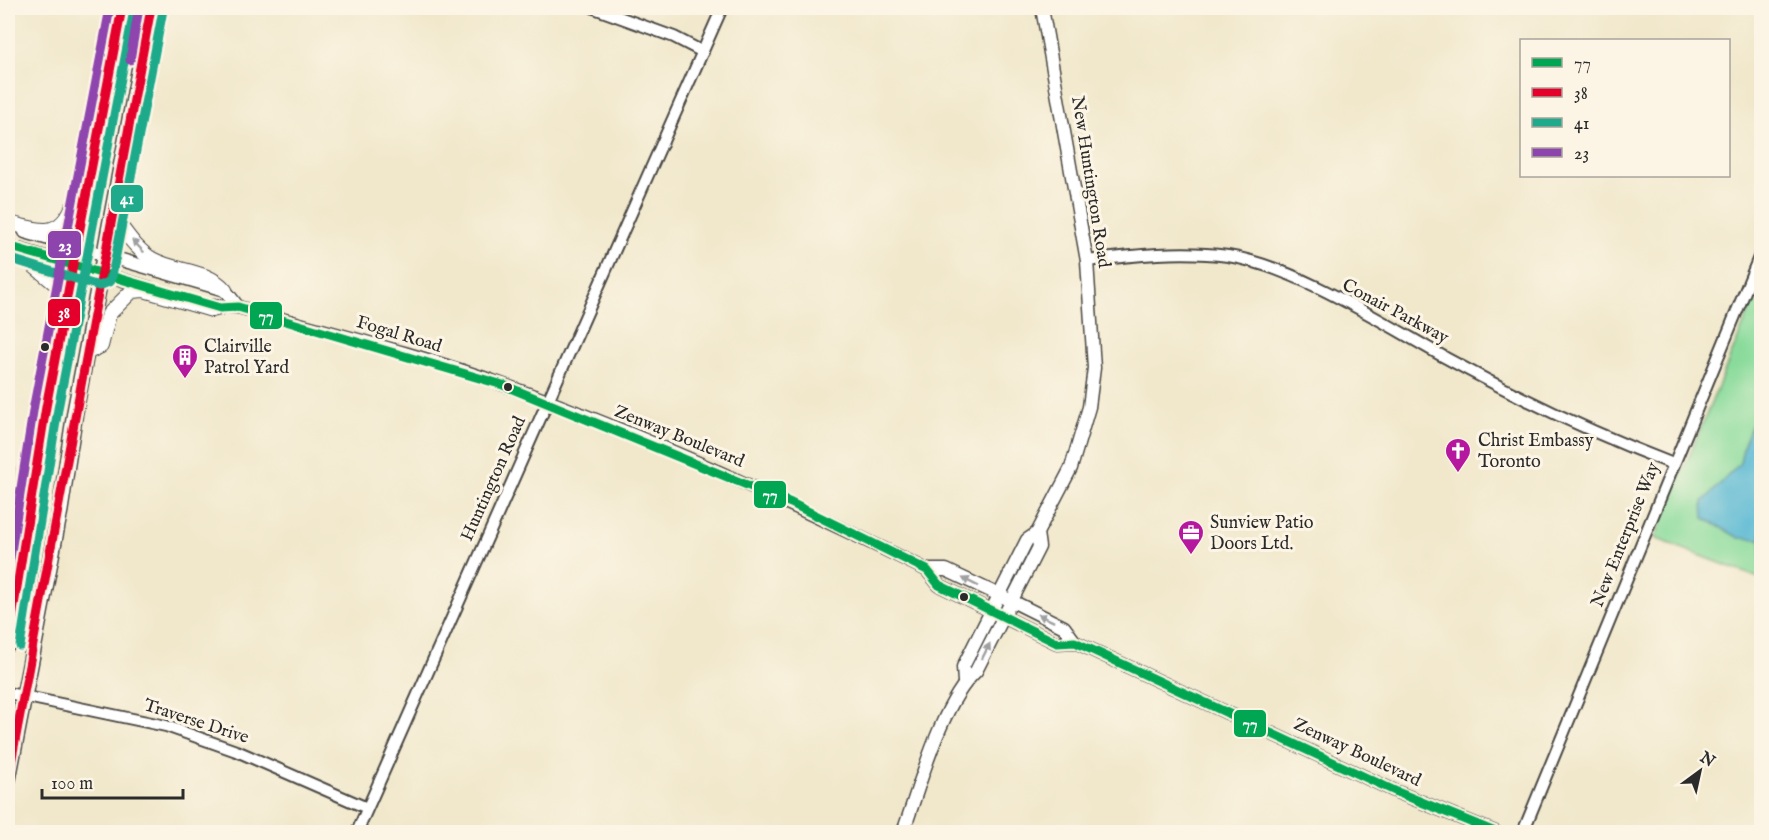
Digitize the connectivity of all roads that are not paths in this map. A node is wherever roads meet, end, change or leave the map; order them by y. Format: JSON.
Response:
{"nodes":[{"id":1,"x":122,"y":8,"type":"edge"},
{"id":2,"x":151,"y":8,"type":"edge"},
{"id":3,"x":594,"y":8,"type":"edge"},
{"id":4,"x":722,"y":8,"type":"edge"},
{"id":5,"x":1042,"y":8,"type":"edge"},
{"id":6,"x":703,"y":52,"type":"junction"},
{"id":7,"x":100,"y":121,"type":"junction"},
{"id":8,"x":122,"y":160,"type":"junction"},
{"id":9,"x":8,"y":225,"type":"edge"},
{"id":10,"x":8,"y":246,"type":"edge"},
{"id":11,"x":76,"y":247,"type":"junction"},
{"id":12,"x":1761,"y":250,"type":"edge"},
{"id":13,"x":8,"y":254,"type":"edge"},
{"id":14,"x":105,"y":255,"type":"junction"},
{"id":15,"x":1087,"y":261,"type":"junction"},
{"id":16,"x":73,"y":265,"type":"junction"},
{"id":17,"x":101,"y":274,"type":"junction"},
{"id":18,"x":225,"y":290,"type":"junction"},
{"id":19,"x":238,"y":307,"type":"junction"},
{"id":20,"x":220,"y":308,"type":"junction"},
{"id":21,"x":58,"y":342,"type":"junction"},
{"id":22,"x":86,"y":352,"type":"junction"},
{"id":23,"x":546,"y":402,"type":"junction"},
{"id":24,"x":1672,"y":464,"type":"junction"},
{"id":25,"x":1037,"y":533,"type":"junction"},
{"id":26,"x":927,"y":570,"type":"junction"},
{"id":27,"x":999,"y":596,"type":"junction"},
{"id":28,"x":1012,"y":601,"type":"junction"},
{"id":29,"x":992,"y":611,"type":"junction"},
{"id":30,"x":1004,"y":617,"type":"junction"},
{"id":31,"x":1075,"y":642,"type":"junction"},
{"id":32,"x":8,"y":644,"type":"edge"},
{"id":33,"x":964,"y":682,"type":"junction"},
{"id":34,"x":15,"y":694,"type":"edge"},
{"id":35,"x":8,"y":779,"type":"edge"},
{"id":36,"x":367,"y":808,"type":"junction"},
{"id":37,"x":357,"y":832,"type":"edge"},
{"id":38,"x":903,"y":832,"type":"edge"},
{"id":39,"x":1495,"y":832,"type":"edge"},
{"id":40,"x":1523,"y":832,"type":"edge"}],
"edges":[{"from":1,"to":7,"type":"main road"},
{"from":2,"to":8,"type":"main road"},
{"from":3,"to":6,"type":"street"},
{"from":4,"to":6,"type":"street","name":"Huntington Road"},
{"from":5,"to":15,"type":"street","name":"New Huntington Road"},
{"from":6,"to":23,"type":"street","name":"Huntington Road"},
{"from":7,"to":9,"type":"main road"},
{"from":7,"to":11,"type":"main road"},
{"from":8,"to":14,"type":"main road"},
{"from":18,"to":8,"type":"main road","one_way":true},
{"from":9,"to":11,"type":"street"},
{"from":10,"to":16,"type":"street","name":"Fogal Road"},
{"from":11,"to":14,"type":"street"},
{"from":11,"to":16,"type":"main road"},
{"from":12,"to":24,"type":"street","name":"New Enterprise Way"},
{"from":13,"to":21,"type":"main road"},
{"from":14,"to":17,"type":"main road"},
{"from":14,"to":18,"type":"street"},
{"from":15,"to":24,"type":"street","name":"Conair Parkway"},
{"from":15,"to":25,"type":"street","name":"New Huntington Road"},
{"from":16,"to":17,"type":"street","name":"Fogal Road"},
{"from":16,"to":21,"type":"main road"},
{"from":17,"to":20,"type":"street","name":"Fogal Road"},
{"from":17,"to":22,"type":"main road"},
{"from":18,"to":19,"type":"street"},
{"from":19,"to":20,"type":"street","name":"Fogal Road"},
{"from":19,"to":23,"type":"street","name":"Fogal Road"},
{"from":20,"to":22,"type":"main road"},
{"from":21,"to":32,"type":"main road"},
{"from":22,"to":34,"type":"main road"},
{"from":23,"to":26,"type":"street","name":"Zenway Boulevard"},
{"from":23,"to":36,"type":"street","name":"Huntington Road"},
{"from":24,"to":40,"type":"street","name":"New Enterprise Way"},
{"from":25,"to":27,"type":"street","name":"New Huntington Road"},
{"from":25,"to":28,"type":"street","name":"New Huntington Road"},
{"from":27,"to":26,"type":"street","name":"Zenway Boulevard","one_way":true},
{"from":26,"to":29,"type":"street","name":"Zenway Boulevard"},
{"from":27,"to":28,"type":"street","name":"Zenway Boulevard"},
{"from":27,"to":29,"type":"street","name":"New Huntington Road"},
{"from":28,"to":30,"type":"street","name":"New Huntington Road"},
{"from":31,"to":28,"type":"street","name":"Zenway Boulevard","one_way":true},
{"from":29,"to":30,"type":"street","name":"Zenway Boulevard"},
{"from":29,"to":33,"type":"street","name":"New Huntington Road"},
{"from":30,"to":31,"type":"street","name":"Zenway Boulevard"},
{"from":33,"to":30,"type":"street","name":"New Huntington Road","one_way":true},
{"from":31,"to":39,"type":"street","name":"Zenway Boulevard"},
{"from":33,"to":38,"type":"street","name":"New Huntington Road"},
{"from":34,"to":35,"type":"main road"},
{"from":34,"to":36,"type":"street","name":"Traverse Drive"},
{"from":36,"to":37,"type":"street","name":"Huntington Road"}]}
